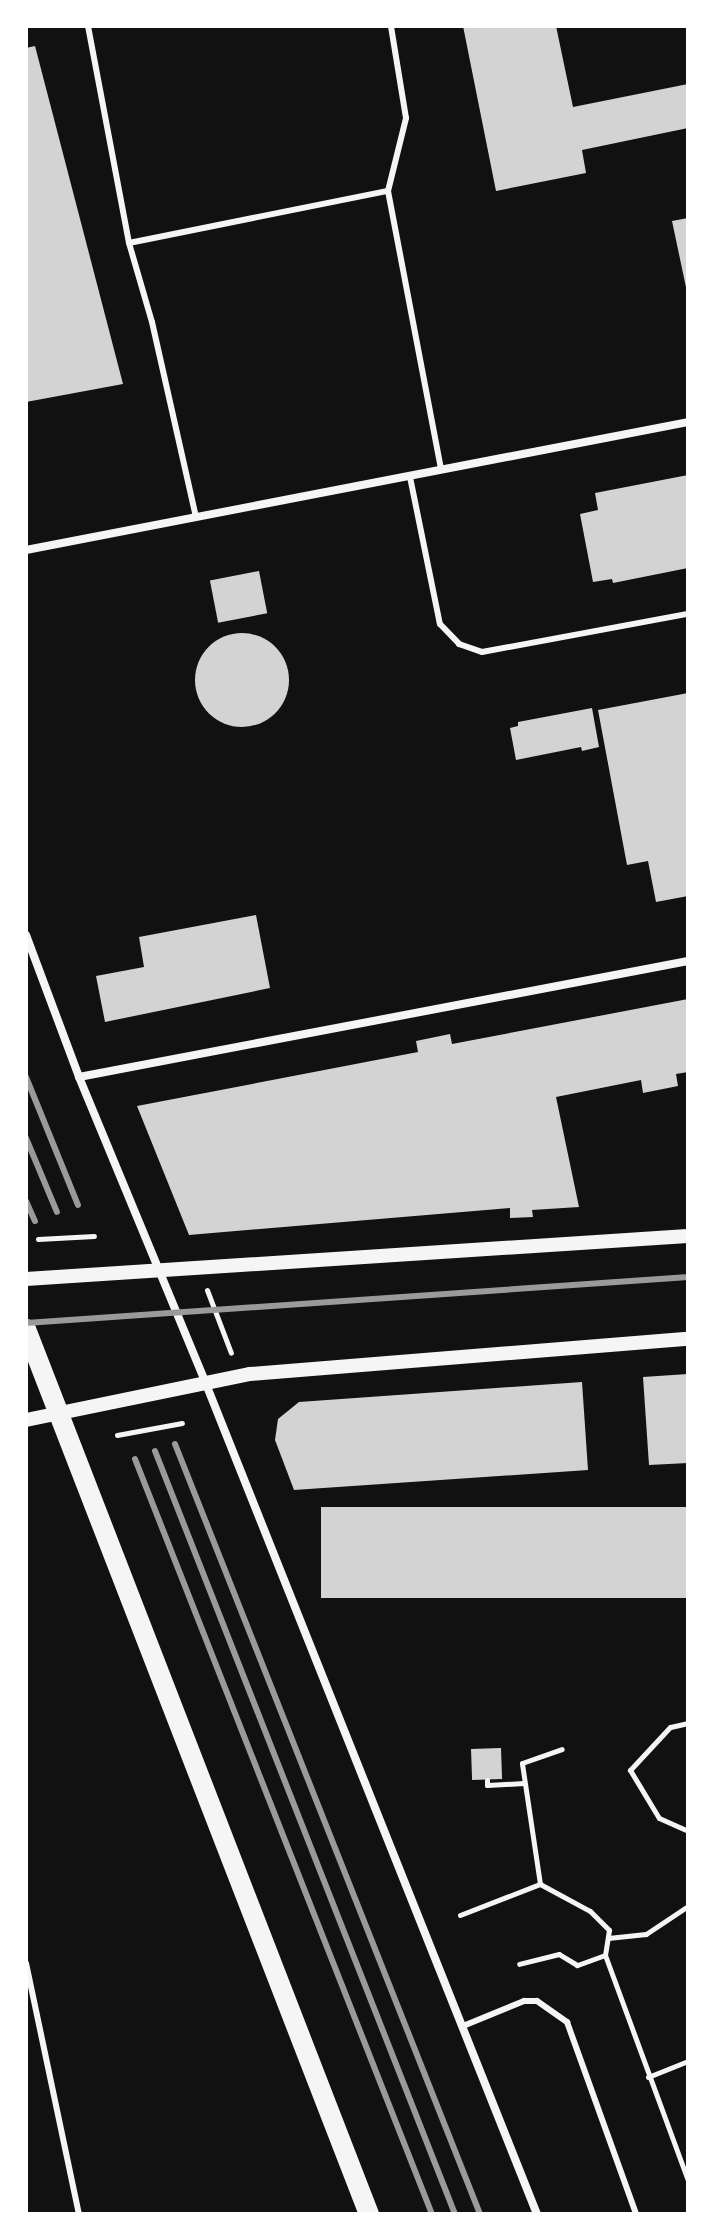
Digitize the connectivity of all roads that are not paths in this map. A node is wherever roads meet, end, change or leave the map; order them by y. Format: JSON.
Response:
{"nodes":[{"id":1,"x":88,"y":26,"type":"edge"},
{"id":2,"x":391,"y":26,"type":"edge"},
{"id":3,"x":388,"y":191,"type":"junction"},
{"id":4,"x":129,"y":243,"type":"junction"},
{"id":5,"x":688,"y":422,"type":"edge"},
{"id":6,"x":441,"y":470,"type":"junction"},
{"id":7,"x":410,"y":477,"type":"junction"},
{"id":8,"x":196,"y":517,"type":"junction"},
{"id":9,"x":26,"y":550,"type":"edge"},
{"id":10,"x":688,"y":614,"type":"edge"},
{"id":11,"x":26,"y":935,"type":"edge"},
{"id":12,"x":688,"y":961,"type":"edge"},
{"id":13,"x":79,"y":1077,"type":"junction"},
{"id":14,"x":688,"y":1236,"type":"edge"},
{"id":15,"x":160,"y":1273,"type":"junction"},
{"id":16,"x":26,"y":1279,"type":"edge"},
{"id":17,"x":26,"y":1329,"type":"edge"},
{"id":18,"x":688,"y":1339,"type":"edge"},
{"id":19,"x":206,"y":1384,"type":"junction"},
{"id":20,"x":58,"y":1415,"type":"junction"},
{"id":21,"x":26,"y":1420,"type":"edge"},
{"id":22,"x":26,"y":1963,"type":"edge"},
{"id":23,"x":463,"y":2026,"type":"junction"},
{"id":24,"x":79,"y":2214,"type":"edge"},
{"id":25,"x":369,"y":2214,"type":"edge"},
{"id":26,"x":537,"y":2214,"type":"edge"},
{"id":27,"x":636,"y":2214,"type":"edge"}],
"edges":[{"from":1,"to":4,"type":"lane"},
{"from":2,"to":3,"type":"lane"},
{"from":3,"to":4,"type":"lane"},
{"from":3,"to":6,"type":"lane"},
{"from":4,"to":8,"type":"lane"},
{"from":5,"to":6,"type":"street"},
{"from":6,"to":7,"type":"street"},
{"from":7,"to":8,"type":"street"},
{"from":7,"to":10,"type":"lane"},
{"from":8,"to":9,"type":"street"},
{"from":11,"to":13,"type":"street"},
{"from":12,"to":13,"type":"street"},
{"from":13,"to":15,"type":"street"},
{"from":14,"to":15,"type":"street"},
{"from":15,"to":16,"type":"street"},
{"from":15,"to":19,"type":"street"},
{"from":17,"to":20,"type":"main road"},
{"from":18,"to":19,"type":"street"},
{"from":19,"to":20,"type":"street"},
{"from":19,"to":23,"type":"street"},
{"from":20,"to":21,"type":"street"},
{"from":20,"to":25,"type":"main road"},
{"from":22,"to":24,"type":"lane"},
{"from":23,"to":26,"type":"street"},
{"from":23,"to":27,"type":"lane"}]}
